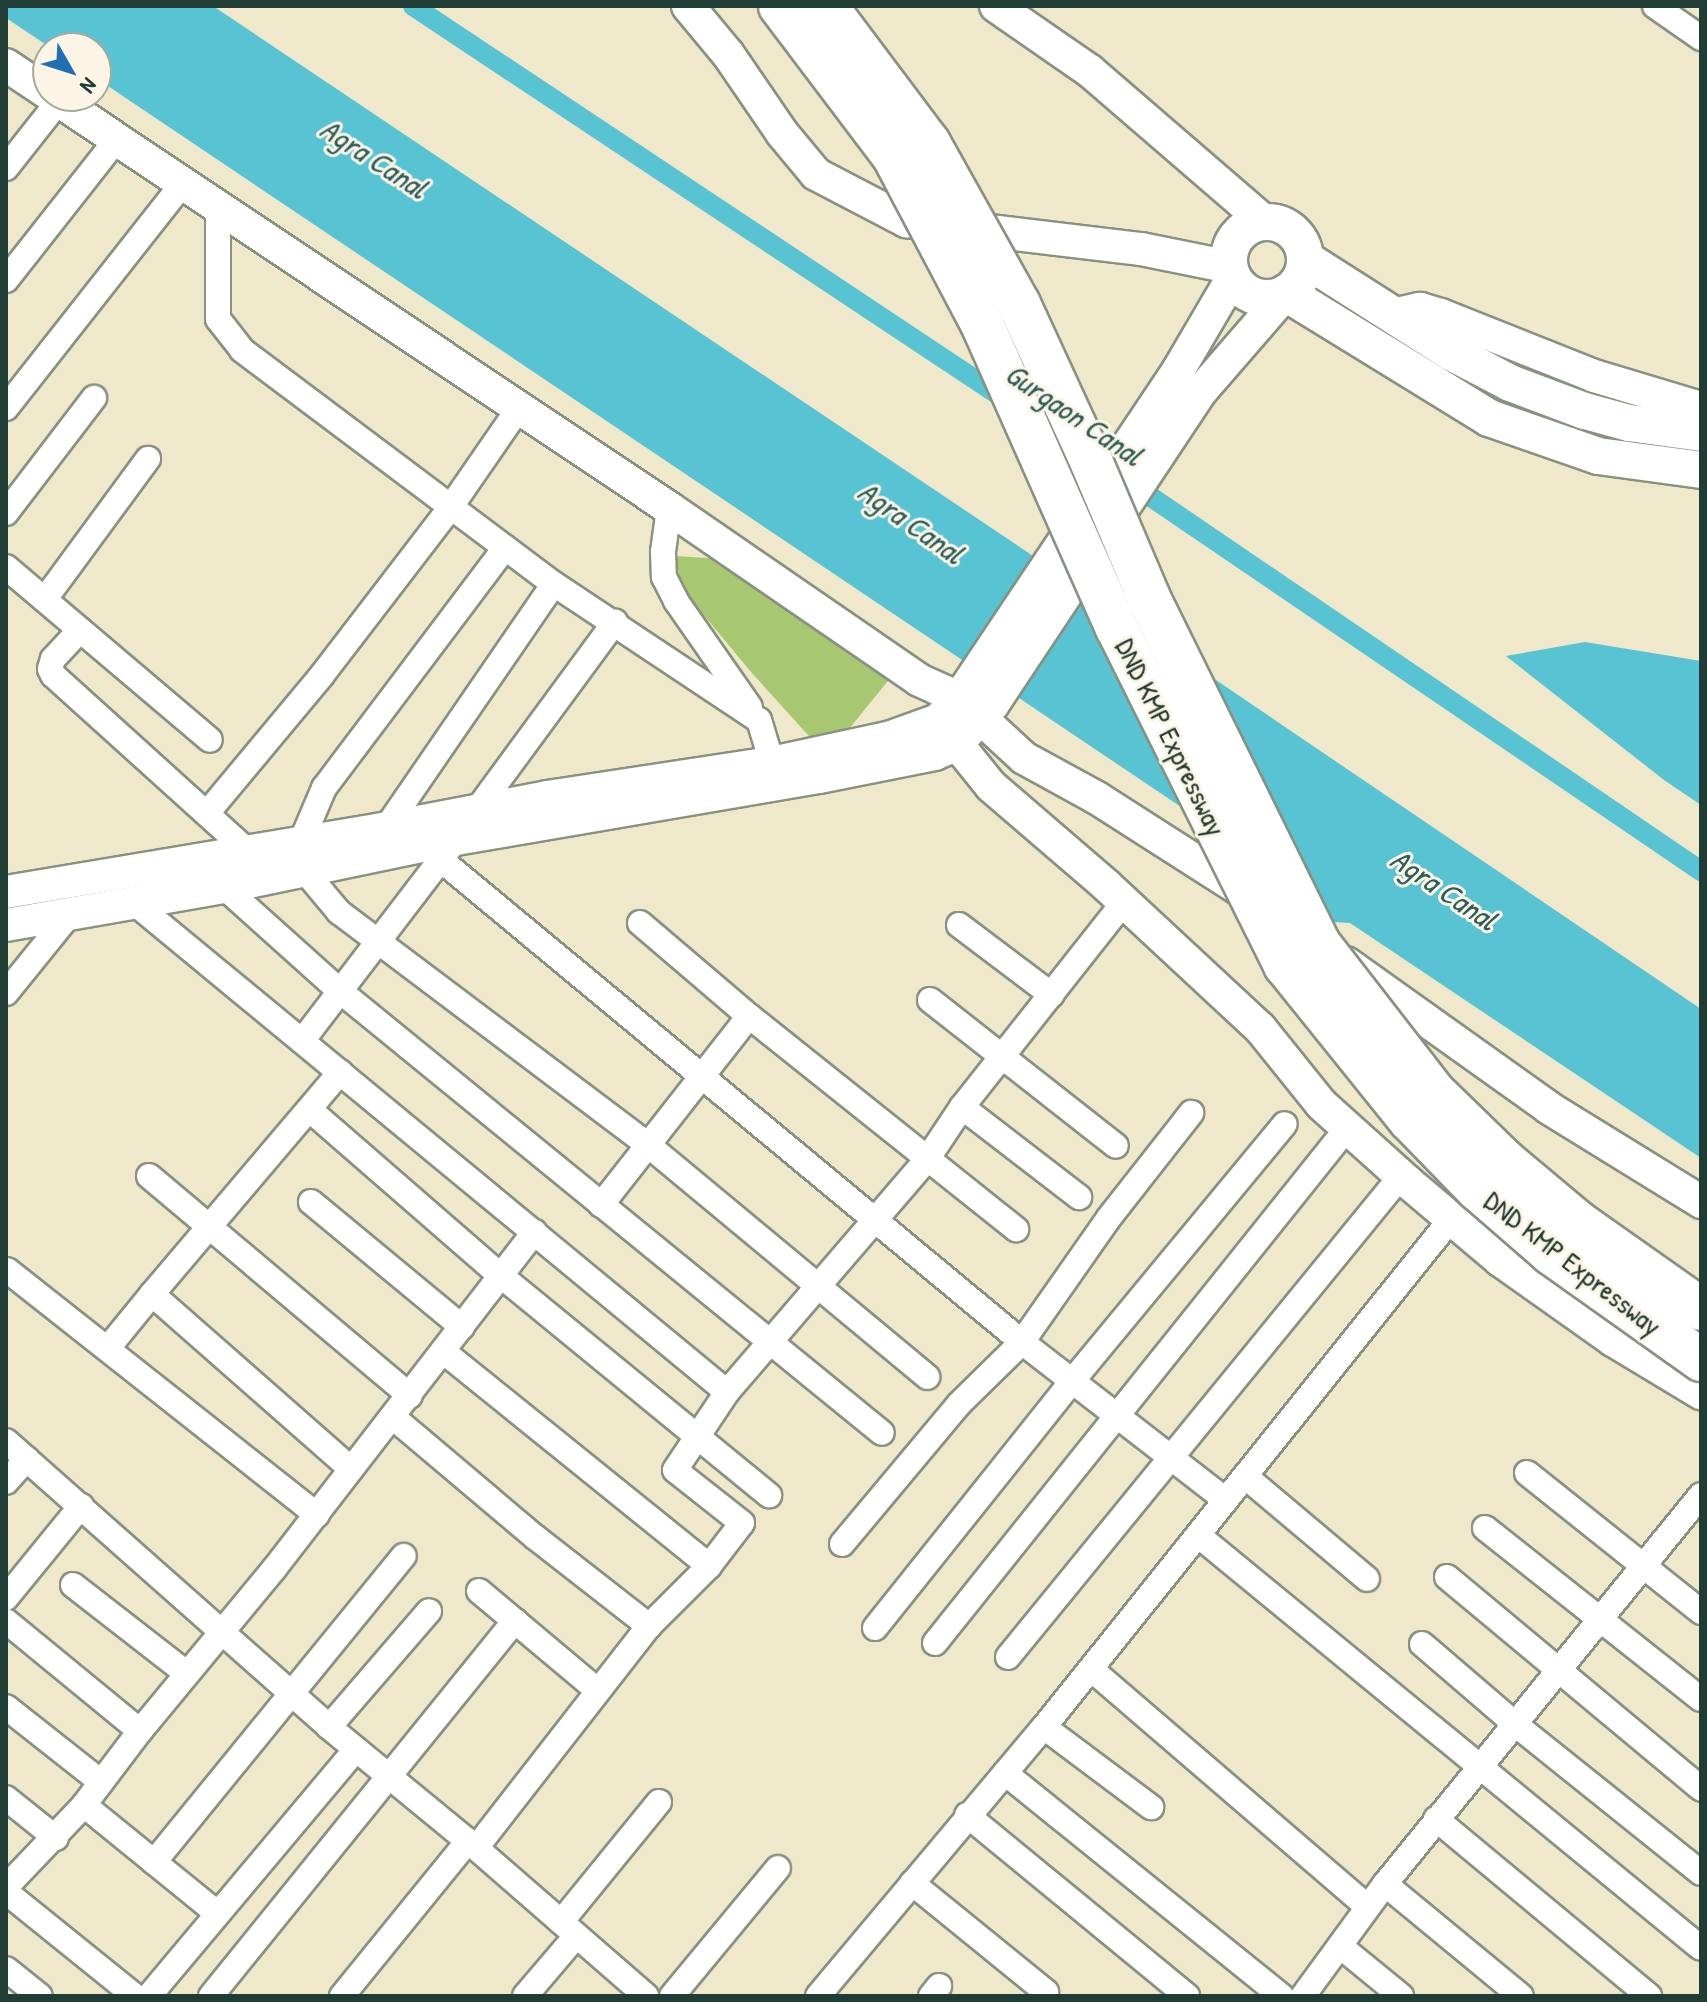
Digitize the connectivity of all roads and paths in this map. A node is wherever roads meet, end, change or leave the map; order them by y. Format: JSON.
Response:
{"nodes":[{"id":1,"x":688,"y":6,"type":"edge"},
{"id":2,"x":780,"y":6,"type":"edge"},
{"id":3,"x":826,"y":6,"type":"edge"},
{"id":4,"x":996,"y":6,"type":"edge"},
{"id":5,"x":1655,"y":6,"type":"edge"},
{"id":6,"x":1701,"y":38,"type":"edge"},
{"id":7,"x":6,"y":65,"type":"edge"},
{"id":8,"x":32,"y":83,"type":"edge"},
{"id":9,"x":43,"y":112,"type":"edge"},
{"id":10,"x":76,"y":112,"type":"edge"},
{"id":11,"x":117,"y":139,"type":"junction"},
{"id":12,"x":6,"y":168,"type":"edge"},
{"id":13,"x":183,"y":183,"type":"junction"},
{"id":14,"x":218,"y":206,"type":"junction"},
{"id":15,"x":1265,"y":222,"type":"junction"},
{"id":16,"x":1305,"y":259,"type":"junction"},
{"id":17,"x":1231,"y":272,"type":"junction"},
{"id":18,"x":6,"y":280,"type":"edge"},
{"id":19,"x":1286,"y":293,"type":"junction"},
{"id":20,"x":1393,"y":315,"type":"junction"},
{"id":21,"x":1190,"y":380,"type":"junction"},
{"id":22,"x":94,"y":398,"type":"dead end"},
{"id":23,"x":6,"y":408,"type":"edge"},
{"id":24,"x":519,"y":408,"type":"junction"},
{"id":25,"x":1701,"y":408,"type":"edge"},
{"id":26,"x":1701,"y":433,"type":"edge"},
{"id":27,"x":148,"y":459,"type":"dead end"},
{"id":28,"x":1701,"y":470,"type":"edge"},
{"id":29,"x":450,"y":508,"type":"junction"},
{"id":30,"x":669,"y":508,"type":"junction"},
{"id":31,"x":6,"y":513,"type":"edge"},
{"id":32,"x":505,"y":548,"type":"junction"},
{"id":33,"x":6,"y":567,"type":"edge"},
{"id":34,"x":554,"y":584,"type":"junction"},
{"id":35,"x":45,"y":599,"type":"junction"},
{"id":36,"x":615,"y":622,"type":"junction"},
{"id":37,"x":80,"y":630,"type":"junction"},
{"id":38,"x":966,"y":712,"type":"junction"},
{"id":39,"x":759,"y":720,"type":"junction"},
{"id":40,"x":210,"y":740,"type":"dead end"},
{"id":41,"x":772,"y":763,"type":"junction"},
{"id":42,"x":476,"y":811,"type":"junction"},
{"id":43,"x":208,"y":812,"type":"junction"},
{"id":44,"x":386,"y":828,"type":"junction"},
{"id":45,"x":448,"y":849,"type":"junction"},
{"id":46,"x":248,"y":851,"type":"junction"},
{"id":47,"x":302,"y":856,"type":"junction"},
{"id":48,"x":224,"y":887,"type":"junction"},
{"id":49,"x":6,"y":892,"type":"edge"},
{"id":50,"x":132,"y":901,"type":"junction"},
{"id":51,"x":1124,"y":902,"type":"junction"},
{"id":52,"x":70,"y":914,"type":"junction"},
{"id":53,"x":640,"y":923,"type":"dead end"},
{"id":54,"x":6,"y":925,"type":"edge"},
{"id":55,"x":959,"y":925,"type":"dead end"},
{"id":56,"x":380,"y":942,"type":"junction"},
{"id":57,"x":340,"y":991,"type":"junction"},
{"id":58,"x":6,"y":993,"type":"edge"},
{"id":59,"x":1052,"y":995,"type":"junction"},
{"id":60,"x":930,"y":1000,"type":"dead end"},
{"id":61,"x":749,"y":1016,"type":"junction"},
{"id":62,"x":302,"y":1041,"type":"junction"},
{"id":63,"x":1002,"y":1058,"type":"junction"},
{"id":64,"x":340,"y":1072,"type":"junction"},
{"id":65,"x":701,"y":1079,"type":"junction"},
{"id":66,"x":962,"y":1107,"type":"junction"},
{"id":67,"x":310,"y":1110,"type":"junction"},
{"id":68,"x":1191,"y":1113,"type":"dead end"},
{"id":69,"x":1285,"y":1124,"type":"dead end"},
{"id":70,"x":1336,"y":1142,"type":"dead end"},
{"id":71,"x":648,"y":1145,"type":"junction"},
{"id":72,"x":1116,"y":1146,"type":"dead end"},
{"id":73,"x":928,"y":1158,"type":"junction"},
{"id":74,"x":149,"y":1176,"type":"dead end"},
{"id":75,"x":1392,"y":1187,"type":"dead end"},
{"id":76,"x":1079,"y":1197,"type":"dead end"},
{"id":77,"x":311,"y":1202,"type":"dead end"},
{"id":78,"x":1701,"y":1202,"type":"edge"},
{"id":79,"x":601,"y":1205,"type":"junction"},
{"id":80,"x":1451,"y":1219,"type":"junction"},
{"id":81,"x":876,"y":1222,"type":"junction"},
{"id":82,"x":211,"y":1228,"type":"junction"},
{"id":83,"x":1016,"y":1229,"type":"dead end"},
{"id":84,"x":534,"y":1232,"type":"junction"},
{"id":85,"x":7,"y":1270,"type":"edge"},
{"id":86,"x":500,"y":1275,"type":"junction"},
{"id":87,"x":821,"y":1286,"type":"junction"},
{"id":88,"x":152,"y":1294,"type":"junction"},
{"id":89,"x":1701,"y":1309,"type":"edge"},
{"id":90,"x":462,"y":1327,"type":"junction"},
{"id":91,"x":771,"y":1339,"type":"junction"},
{"id":92,"x":1022,"y":1342,"type":"junction"},
{"id":93,"x":108,"y":1348,"type":"junction"},
{"id":94,"x":444,"y":1352,"type":"junction"},
{"id":95,"x":1701,"y":1360,"type":"edge"},
{"id":96,"x":927,"y":1377,"type":"dead end"},
{"id":97,"x":1073,"y":1380,"type":"junction"},
{"id":98,"x":727,"y":1392,"type":"junction"},
{"id":99,"x":1701,"y":1393,"type":"edge"},
{"id":100,"x":410,"y":1396,"type":"junction"},
{"id":101,"x":1117,"y":1417,"type":"junction"},
{"id":102,"x":394,"y":1418,"type":"junction"},
{"id":103,"x":882,"y":1433,"type":"dead end"},
{"id":104,"x":696,"y":1438,"type":"junction"},
{"id":105,"x":6,"y":1441,"type":"edge"},
{"id":106,"x":1170,"y":1458,"type":"junction"},
{"id":107,"x":27,"y":1459,"type":"junction"},
{"id":108,"x":351,"y":1469,"type":"junction"},
{"id":109,"x":1527,"y":1473,"type":"dead end"},
{"id":110,"x":1246,"y":1477,"type":"junction"},
{"id":111,"x":6,"y":1482,"type":"edge"},
{"id":112,"x":769,"y":1495,"type":"dead end"},
{"id":113,"x":1701,"y":1495,"type":"edge"},
{"id":114,"x":1226,"y":1500,"type":"junction"},
{"id":115,"x":81,"y":1506,"type":"junction"},
{"id":116,"x":317,"y":1515,"type":"junction"},
{"id":117,"x":1485,"y":1528,"type":"dead end"},
{"id":118,"x":1199,"y":1536,"type":"junction"},
{"id":119,"x":842,"y":1544,"type":"dead end"},
{"id":120,"x":404,"y":1556,"type":"dead end"},
{"id":121,"x":709,"y":1566,"type":"junction"},
{"id":122,"x":1643,"y":1568,"type":"junction"},
{"id":123,"x":1447,"y":1577,"type":"dead end"},
{"id":124,"x":1367,"y":1579,"type":"dead end"},
{"id":125,"x":73,"y":1585,"type":"dead end"},
{"id":126,"x":479,"y":1591,"type":"dead end"},
{"id":127,"x":6,"y":1598,"type":"edge"},
{"id":128,"x":429,"y":1611,"type":"dead end"},
{"id":129,"x":1701,"y":1612,"type":"edge"},
{"id":130,"x":1599,"y":1620,"type":"junction"},
{"id":131,"x":6,"y":1621,"type":"edge"},
{"id":132,"x":515,"y":1621,"type":"junction"},
{"id":133,"x":649,"y":1626,"type":"junction"},
{"id":134,"x":875,"y":1628,"type":"dead end"},
{"id":135,"x":225,"y":1631,"type":"junction"},
{"id":136,"x":935,"y":1643,"type":"dead end"},
{"id":137,"x":1422,"y":1644,"type":"dead end"},
{"id":138,"x":1008,"y":1657,"type":"dead end"},
{"id":139,"x":1091,"y":1669,"type":"junction"},
{"id":140,"x":1557,"y":1669,"type":"junction"},
{"id":141,"x":186,"y":1673,"type":"junction"},
{"id":142,"x":598,"y":1691,"type":"junction"},
{"id":143,"x":291,"y":1692,"type":"junction"},
{"id":144,"x":1701,"y":1699,"type":"edge"},
{"id":145,"x":6,"y":1707,"type":"edge"},
{"id":146,"x":1515,"y":1724,"type":"junction"},
{"id":147,"x":329,"y":1727,"type":"junction"},
{"id":148,"x":1044,"y":1727,"type":"junction"},
{"id":149,"x":140,"y":1731,"type":"junction"},
{"id":150,"x":356,"y":1749,"type":"junction"},
{"id":151,"x":1480,"y":1768,"type":"junction"},
{"id":152,"x":1005,"y":1773,"type":"junction"},
{"id":153,"x":391,"y":1778,"type":"junction"},
{"id":154,"x":101,"y":1782,"type":"junction"},
{"id":155,"x":1701,"y":1789,"type":"edge"},
{"id":156,"x":6,"y":1798,"type":"edge"},
{"id":157,"x":659,"y":1802,"type":"dead end"},
{"id":158,"x":84,"y":1805,"type":"junction"},
{"id":159,"x":1151,"y":1807,"type":"dead end"},
{"id":160,"x":967,"y":1815,"type":"junction"},
{"id":161,"x":1436,"y":1819,"type":"junction"},
{"id":162,"x":56,"y":1838,"type":"junction"},
{"id":163,"x":472,"y":1844,"type":"junction"},
{"id":164,"x":154,"y":1862,"type":"junction"},
{"id":165,"x":778,"y":1868,"type":"dead end"},
{"id":166,"x":1701,"y":1873,"type":"edge"},
{"id":167,"x":912,"y":1883,"type":"junction"},
{"id":168,"x":1385,"y":1884,"type":"junction"},
{"id":169,"x":6,"y":1890,"type":"edge"},
{"id":170,"x":1367,"y":1906,"type":"junction"},
{"id":171,"x":217,"y":1913,"type":"junction"},
{"id":172,"x":568,"y":1929,"type":"junction"},
{"id":173,"x":1340,"y":1946,"type":"junction"},
{"id":174,"x":1701,"y":1948,"type":"edge"},
{"id":175,"x":6,"y":1969,"type":"edge"},
{"id":176,"x":1046,"y":1992,"type":"dead end"},
{"id":177,"x":40,"y":1996,"type":"edge"},
{"id":178,"x":135,"y":1996,"type":"edge"},
{"id":179,"x":149,"y":1996,"type":"edge"},
{"id":180,"x":211,"y":1996,"type":"edge"},
{"id":181,"x":342,"y":1996,"type":"edge"},
{"id":182,"x":525,"y":1996,"type":"edge"},
{"id":183,"x":646,"y":1996,"type":"edge"},
{"id":184,"x":672,"y":1996,"type":"edge"},
{"id":185,"x":818,"y":1996,"type":"edge"},
{"id":186,"x":1187,"y":1996,"type":"edge"},
{"id":187,"x":1281,"y":1996,"type":"edge"},
{"id":188,"x":1303,"y":1996,"type":"edge"},
{"id":189,"x":1401,"y":1996,"type":"edge"},
{"id":190,"x":1521,"y":1996,"type":"edge"},
{"id":191,"x":1649,"y":1996,"type":"edge"}],
"edges":[{"from":1,"to":17,"type":"street"},
{"from":2,"to":95,"type":"highway","name":"DND KMP Expressway","bridge":true},
{"from":3,"to":89,"type":"highway","name":"DND KMP Expressway","bridge":true},
{"from":4,"to":15,"type":"street"},
{"from":5,"to":6,"type":"street"},
{"from":7,"to":8,"type":"street"},
{"from":9,"to":12,"type":"street"},
{"from":10,"to":11,"type":"street"},
{"from":11,"to":13,"type":"street"},
{"from":11,"to":18,"type":"street"},
{"from":13,"to":14,"type":"street"},
{"from":13,"to":23,"type":"street"},
{"from":14,"to":24,"type":"street"},
{"from":14,"to":29,"type":"street"},
{"from":15,"to":16,"type":"main road"},
{"from":15,"to":17,"type":"main road"},
{"from":16,"to":19,"type":"main road"},
{"from":16,"to":20,"type":"main road"},
{"from":17,"to":19,"type":"main road"},
{"from":17,"to":21,"type":"street"},
{"from":19,"to":21,"type":"street"},
{"from":19,"to":28,"type":"main road"},
{"from":20,"to":25,"type":"street"},
{"from":20,"to":26,"type":"main road"},
{"from":21,"to":38,"type":"street","bridge":true},
{"from":22,"to":31,"type":"street"},
{"from":24,"to":29,"type":"street"},
{"from":24,"to":30,"type":"street"},
{"from":27,"to":35,"type":"street"},
{"from":29,"to":32,"type":"street"},
{"from":29,"to":43,"type":"street"},
{"from":30,"to":38,"type":"street"},
{"from":30,"to":39,"type":"street"},
{"from":32,"to":34,"type":"street"},
{"from":32,"to":47,"type":"street"},
{"from":33,"to":35,"type":"street"},
{"from":34,"to":36,"type":"street"},
{"from":34,"to":44,"type":"street"},
{"from":35,"to":37,"type":"street"},
{"from":36,"to":39,"type":"street"},
{"from":36,"to":42,"type":"street"},
{"from":37,"to":40,"type":"street"},
{"from":37,"to":43,"type":"street"},
{"from":38,"to":41,"type":"street"},
{"from":38,"to":45,"type":"street"},
{"from":38,"to":51,"type":"street"},
{"from":38,"to":78,"type":"street"},
{"from":39,"to":41,"type":"street"},
{"from":41,"to":42,"type":"street"},
{"from":42,"to":44,"type":"street"},
{"from":43,"to":46,"type":"street"},
{"from":44,"to":47,"type":"street"},
{"from":45,"to":47,"type":"street"},
{"from":45,"to":56,"type":"street"},
{"from":45,"to":65,"type":"street"},
{"from":46,"to":47,"type":"street"},
{"from":46,"to":49,"type":"street"},
{"from":47,"to":48,"type":"street"},
{"from":47,"to":56,"type":"street"},
{"from":48,"to":50,"type":"street"},
{"from":48,"to":57,"type":"street"},
{"from":50,"to":52,"type":"street"},
{"from":50,"to":62,"type":"street"},
{"from":51,"to":59,"type":"street"},
{"from":51,"to":80,"type":"street"},
{"from":52,"to":54,"type":"street"},
{"from":52,"to":58,"type":"street"},
{"from":53,"to":61,"type":"street"},
{"from":55,"to":59,"type":"street"},
{"from":56,"to":57,"type":"street"},
{"from":56,"to":71,"type":"street"},
{"from":57,"to":62,"type":"street"},
{"from":57,"to":79,"type":"street"},
{"from":59,"to":63,"type":"street"},
{"from":60,"to":63,"type":"street"},
{"from":61,"to":65,"type":"street"},
{"from":61,"to":73,"type":"street"},
{"from":62,"to":64,"type":"street"},
{"from":63,"to":66,"type":"street"},
{"from":63,"to":72,"type":"street"},
{"from":64,"to":67,"type":"street"},
{"from":64,"to":84,"type":"street"},
{"from":65,"to":71,"type":"street"},
{"from":65,"to":81,"type":"street"},
{"from":66,"to":73,"type":"street"},
{"from":66,"to":76,"type":"street"},
{"from":67,"to":82,"type":"street"},
{"from":67,"to":86,"type":"street"},
{"from":68,"to":92,"type":"street"},
{"from":69,"to":97,"type":"street"},
{"from":70,"to":101,"type":"street"},
{"from":71,"to":79,"type":"street"},
{"from":71,"to":87,"type":"street"},
{"from":73,"to":81,"type":"street"},
{"from":73,"to":83,"type":"street"},
{"from":74,"to":82,"type":"street"},
{"from":75,"to":106,"type":"street"},
{"from":77,"to":90,"type":"street"},
{"from":79,"to":91,"type":"street"},
{"from":80,"to":99,"type":"street"},
{"from":80,"to":110,"type":"street"},
{"from":81,"to":87,"type":"street"},
{"from":81,"to":92,"type":"street"},
{"from":82,"to":88,"type":"street"},
{"from":82,"to":100,"type":"street"},
{"from":84,"to":86,"type":"street"},
{"from":84,"to":98,"type":"street"},
{"from":85,"to":93,"type":"street"},
{"from":86,"to":90,"type":"street"},
{"from":86,"to":104,"type":"street"},
{"from":87,"to":91,"type":"street"},
{"from":87,"to":96,"type":"street"},
{"from":88,"to":93,"type":"street"},
{"from":88,"to":108,"type":"street"},
{"from":90,"to":94,"type":"street"},
{"from":91,"to":98,"type":"street"},
{"from":91,"to":103,"type":"street"},
{"from":92,"to":97,"type":"street"},
{"from":92,"to":119,"type":"street"},
{"from":93,"to":116,"type":"street"},
{"from":94,"to":100,"type":"street"},
{"from":94,"to":121,"type":"street"},
{"from":97,"to":101,"type":"street"},
{"from":97,"to":134,"type":"street"},
{"from":98,"to":104,"type":"street"},
{"from":100,"to":102,"type":"street"},
{"from":101,"to":106,"type":"street"},
{"from":101,"to":136,"type":"street"},
{"from":102,"to":108,"type":"street"},
{"from":102,"to":133,"type":"street"},
{"from":104,"to":112,"type":"street"},
{"from":104,"to":121,"type":"street"},
{"from":105,"to":107,"type":"street"},
{"from":106,"to":114,"type":"street"},
{"from":106,"to":138,"type":"street"},
{"from":107,"to":111,"type":"street"},
{"from":107,"to":115,"type":"street"},
{"from":108,"to":116,"type":"street"},
{"from":109,"to":122,"type":"street"},
{"from":110,"to":114,"type":"street"},
{"from":110,"to":124,"type":"street"},
{"from":113,"to":122,"type":"street"},
{"from":114,"to":118,"type":"street"},
{"from":115,"to":127,"type":"street"},
{"from":115,"to":135,"type":"street"},
{"from":116,"to":135,"type":"street"},
{"from":117,"to":130,"type":"street"},
{"from":118,"to":139,"type":"street"},
{"from":118,"to":151,"type":"street"},
{"from":120,"to":143,"type":"street"},
{"from":121,"to":133,"type":"street"},
{"from":122,"to":129,"type":"street"},
{"from":122,"to":130,"type":"street"},
{"from":123,"to":140,"type":"street"},
{"from":125,"to":141,"type":"street"},
{"from":126,"to":132,"type":"street"},
{"from":128,"to":147,"type":"street"},
{"from":130,"to":140,"type":"street"},
{"from":130,"to":144,"type":"street"},
{"from":131,"to":149,"type":"street"},
{"from":132,"to":142,"type":"street"},
{"from":132,"to":153,"type":"street"},
{"from":133,"to":142,"type":"street"},
{"from":135,"to":141,"type":"street"},
{"from":135,"to":143,"type":"street"},
{"from":137,"to":146,"type":"street"},
{"from":139,"to":148,"type":"street"},
{"from":139,"to":170,"type":"street"},
{"from":140,"to":146,"type":"street"},
{"from":140,"to":155,"type":"street"},
{"from":141,"to":149,"type":"street"},
{"from":142,"to":163,"type":"street"},
{"from":143,"to":147,"type":"street"},
{"from":143,"to":164,"type":"street"},
{"from":145,"to":154,"type":"street"},
{"from":146,"to":151,"type":"street"},
{"from":146,"to":166,"type":"street"},
{"from":147,"to":150,"type":"street"},
{"from":148,"to":152,"type":"street"},
{"from":148,"to":159,"type":"street"},
{"from":149,"to":154,"type":"street"},
{"from":150,"to":153,"type":"street"},
{"from":150,"to":171,"type":"street"},
{"from":151,"to":161,"type":"street"},
{"from":151,"to":174,"type":"street"},
{"from":152,"to":160,"type":"street"},
{"from":152,"to":187,"type":"street"},
{"from":153,"to":163,"type":"street"},
{"from":153,"to":180,"type":"street"},
{"from":154,"to":158,"type":"street"},
{"from":156,"to":162,"type":"street"},
{"from":157,"to":172,"type":"street"},
{"from":158,"to":162,"type":"street"},
{"from":158,"to":164,"type":"street"},
{"from":160,"to":167,"type":"street"},
{"from":160,"to":186,"type":"street"},
{"from":161,"to":168,"type":"street"},
{"from":161,"to":191,"type":"street"},
{"from":162,"to":169,"type":"street"},
{"from":163,"to":172,"type":"street"},
{"from":163,"to":181,"type":"street"},
{"from":164,"to":171,"type":"street"},
{"from":165,"to":184,"type":"street"},
{"from":167,"to":176,"type":"street"},
{"from":167,"to":185,"type":"street"},
{"from":168,"to":170,"type":"street"},
{"from":168,"to":190,"type":"street"},
{"from":169,"to":178,"type":"street"},
{"from":170,"to":173,"type":"street"},
{"from":171,"to":179,"type":"street"},
{"from":172,"to":182,"type":"street"},
{"from":172,"to":183,"type":"street"},
{"from":173,"to":188,"type":"street"},
{"from":173,"to":189,"type":"street"},
{"from":175,"to":177,"type":"street"}]}
